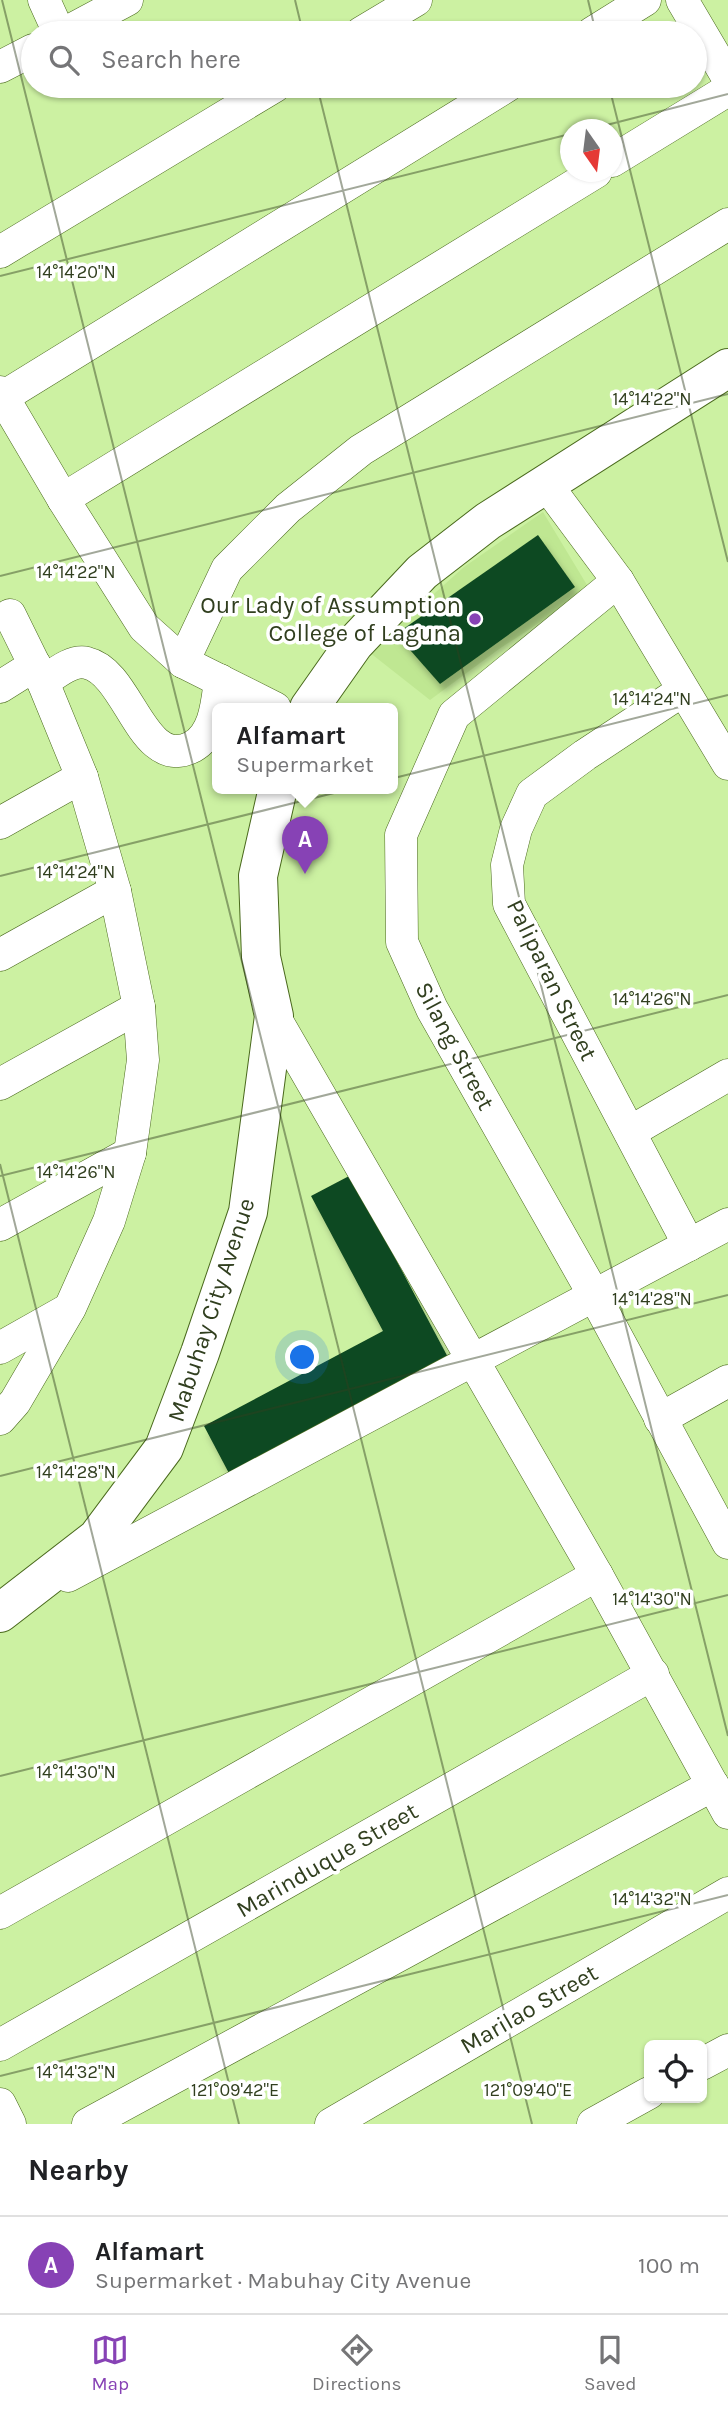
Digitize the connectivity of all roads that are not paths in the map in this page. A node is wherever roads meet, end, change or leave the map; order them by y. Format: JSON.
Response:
{"nodes":[{"id":1,"x":44,"y":0,"type":"edge"},
{"id":2,"x":127,"y":0,"type":"edge"},
{"id":3,"x":416,"y":0,"type":"edge"},
{"id":4,"x":645,"y":0,"type":"edge"},
{"id":5,"x":681,"y":0,"type":"edge"},
{"id":6,"x":54,"y":21,"type":"edge"},
{"id":7,"x":88,"y":21,"type":"edge"},
{"id":8,"x":381,"y":21,"type":"edge"},
{"id":9,"x":611,"y":21,"type":"edge"},
{"id":10,"x":694,"y":21,"type":"edge"},
{"id":11,"x":707,"y":43,"type":"edge"},
{"id":12,"x":21,"y":56,"type":"edge"},
{"id":13,"x":0,"y":67,"type":"edge"},
{"id":14,"x":728,"y":78,"type":"edge"},
{"id":15,"x":728,"y":90,"type":"edge"},
{"id":16,"x":255,"y":98,"type":"edge"},
{"id":17,"x":486,"y":98,"type":"edge"},
{"id":18,"x":623,"y":154,"type":"edge"},
{"id":19,"x":580,"y":182,"type":"edge"},
{"id":20,"x":728,"y":224,"type":"edge"},
{"id":21,"x":0,"y":252,"type":"edge"},
{"id":22,"x":728,"y":368,"type":"edge"},
{"id":23,"x":1,"y":394,"type":"edge"},
{"id":24,"x":546,"y":485,"type":"junction"},
{"id":25,"x":63,"y":499,"type":"junction"},
{"id":26,"x":618,"y":581,"type":"junction"},
{"id":27,"x":10,"y":615,"type":"dead end"},
{"id":28,"x":183,"y":663,"type":"junction"},
{"id":29,"x":39,"y":674,"type":"junction"},
{"id":30,"x":220,"y":680,"type":"junction"},
{"id":31,"x":0,"y":687,"type":"edge"},
{"id":32,"x":682,"y":691,"type":"junction"},
{"id":33,"x":218,"y":703,"type":"edge"},
{"id":34,"x":265,"y":703,"type":"edge"},
{"id":35,"x":313,"y":703,"type":"edge"},
{"id":36,"x":212,"y":723,"type":"edge"},
{"id":37,"x":728,"y":765,"type":"edge"},
{"id":38,"x":82,"y":777,"type":"junction"},
{"id":39,"x":277,"y":794,"type":"edge"},
{"id":40,"x":0,"y":823,"type":"edge"},
{"id":41,"x":116,"y":891,"type":"junction"},
{"id":42,"x":0,"y":955,"type":"edge"},
{"id":43,"x":139,"y":1007,"type":"junction"},
{"id":44,"x":274,"y":1016,"type":"junction"},
{"id":45,"x":728,"y":1075,"type":"edge"},
{"id":46,"x":0,"y":1084,"type":"edge"},
{"id":47,"x":630,"y":1132,"type":"junction"},
{"id":48,"x":130,"y":1153,"type":"junction"},
{"id":49,"x":728,"y":1224,"type":"edge"},
{"id":50,"x":0,"y":1225,"type":"edge"},
{"id":51,"x":689,"y":1245,"type":"junction"},
{"id":52,"x":594,"y":1295,"type":"junction"},
{"id":53,"x":70,"y":1308,"type":"junction"},
{"id":54,"x":0,"y":1348,"type":"edge"},
{"id":55,"x":473,"y":1360,"type":"junction"},
{"id":56,"x":728,"y":1381,"type":"edge"},
{"id":57,"x":0,"y":1419,"type":"edge"},
{"id":58,"x":660,"y":1419,"type":"junction"},
{"id":59,"x":724,"y":1526,"type":"edge"},
{"id":60,"x":597,"y":1575,"type":"junction"},
{"id":61,"x":7,"y":1609,"type":"edge"},
{"id":62,"x":653,"y":1674,"type":"junction"},
{"id":63,"x":713,"y":1785,"type":"junction"},
{"id":64,"x":728,"y":1813,"type":"edge"},
{"id":65,"x":728,"y":1893,"type":"edge"},
{"id":66,"x":0,"y":1913,"type":"edge"},
{"id":67,"x":0,"y":2045,"type":"edge"},
{"id":68,"x":728,"y":2050,"type":"edge"},
{"id":69,"x":707,"y":2061,"type":"edge"},
{"id":70,"x":644,"y":2096,"type":"edge"},
{"id":71,"x":0,"y":2104,"type":"edge"},
{"id":72,"x":10,"y":2124,"type":"edge"},
{"id":73,"x":88,"y":2124,"type":"edge"},
{"id":74,"x":331,"y":2124,"type":"edge"},
{"id":75,"x":593,"y":2124,"type":"edge"}],
"edges":[{"from":1,"to":6,"type":"street"},
{"from":2,"to":7,"type":"street"},
{"from":3,"to":8,"type":"street"},
{"from":4,"to":9,"type":"street"},
{"from":5,"to":10,"type":"street"},
{"from":11,"to":14,"type":"street"},
{"from":12,"to":13,"type":"street"},
{"from":15,"to":18,"type":"street"},
{"from":16,"to":21,"type":"street"},
{"from":17,"to":23,"type":"street"},
{"from":19,"to":25,"type":"street"},
{"from":20,"to":28,"type":"street"},
{"from":22,"to":24,"type":"street"},
{"from":23,"to":25,"type":"street"},
{"from":24,"to":26,"type":"street"},
{"from":24,"to":35,"type":"street"},
{"from":25,"to":28,"type":"street"},
{"from":26,"to":32,"type":"street"},
{"from":26,"to":52,"type":"street","name":"Silang Street"},
{"from":27,"to":29,"type":"street"},
{"from":28,"to":30,"type":"street"},
{"from":29,"to":31,"type":"street"},
{"from":29,"to":36,"type":"street"},
{"from":29,"to":38,"type":"street"},
{"from":30,"to":33,"type":"street"},
{"from":30,"to":34,"type":"street"},
{"from":32,"to":37,"type":"street"},
{"from":32,"to":47,"type":"street","name":"Paliparan Street"},
{"from":38,"to":40,"type":"street"},
{"from":38,"to":41,"type":"street"},
{"from":39,"to":44,"type":"street","name":"Mabuhay City Avenue"},
{"from":41,"to":42,"type":"street"},
{"from":41,"to":43,"type":"street"},
{"from":43,"to":46,"type":"street"},
{"from":43,"to":48,"type":"street"},
{"from":44,"to":55,"type":"street"},
{"from":44,"to":61,"type":"street","name":"Mabuhay City Avenue"},
{"from":45,"to":47,"type":"street"},
{"from":47,"to":51,"type":"street","name":"Paliparan Street"},
{"from":48,"to":50,"type":"street"},
{"from":48,"to":53,"type":"street"},
{"from":49,"to":51,"type":"street","name":"Mabuhay City Avenue"},
{"from":51,"to":52,"type":"street","name":"Mabuhay City Avenue"},
{"from":52,"to":55,"type":"street","name":"Mabuhay City Avenue"},
{"from":52,"to":58,"type":"street","name":"Silang Street"},
{"from":53,"to":54,"type":"street"},
{"from":53,"to":57,"type":"street"},
{"from":55,"to":60,"type":"street"},
{"from":55,"to":61,"type":"street","name":"Mabuhay City Avenue"},
{"from":56,"to":58,"type":"street"},
{"from":58,"to":59,"type":"street","name":"Silang Street"},
{"from":60,"to":62,"type":"street"},
{"from":60,"to":66,"type":"street"},
{"from":62,"to":63,"type":"street"},
{"from":62,"to":67,"type":"street","name":"Marinduque Street"},
{"from":63,"to":64,"type":"street"},
{"from":63,"to":73,"type":"street"},
{"from":65,"to":74,"type":"street","name":"Marilao Street"},
{"from":68,"to":69,"type":"street"},
{"from":70,"to":75,"type":"street"},
{"from":71,"to":72,"type":"street"}]}
